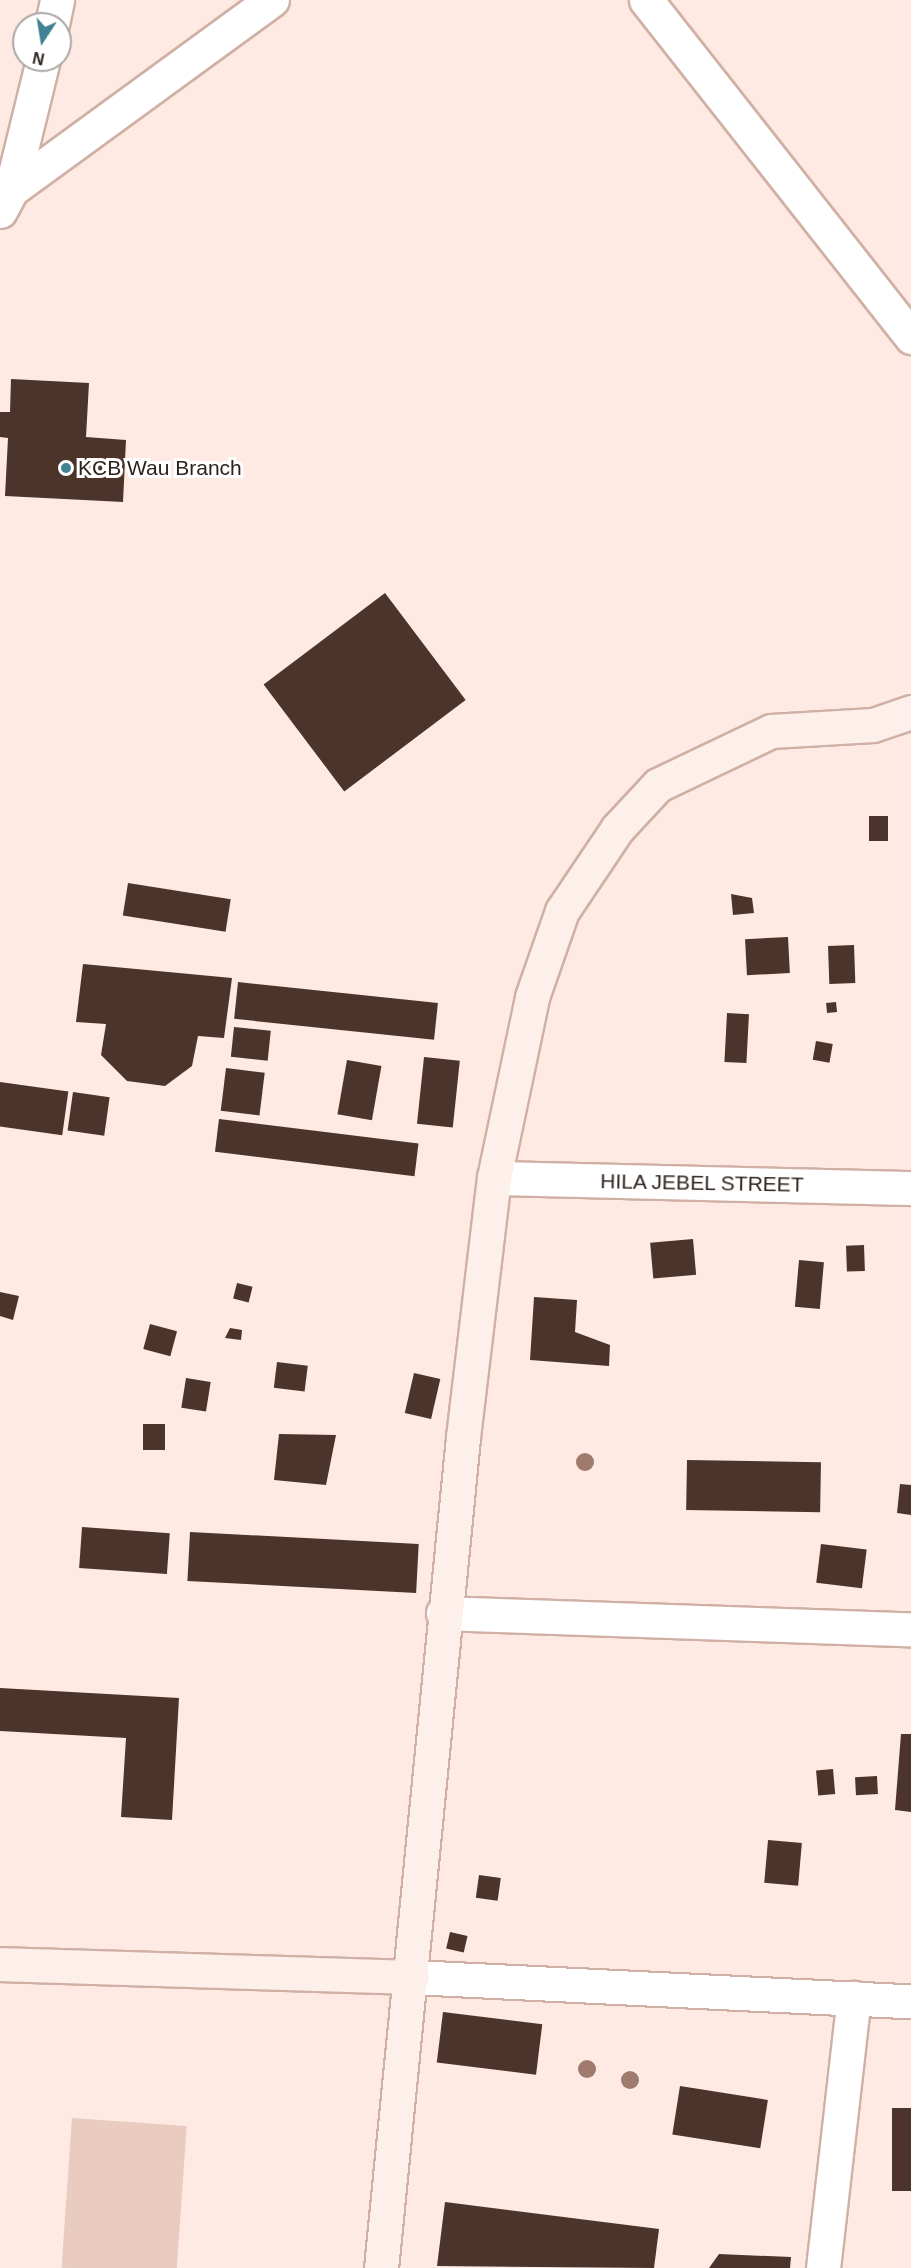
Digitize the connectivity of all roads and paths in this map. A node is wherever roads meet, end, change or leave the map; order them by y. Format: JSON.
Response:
{"nodes":[{"id":1,"x":272,"y":0,"type":"edge"},
{"id":2,"x":646,"y":0,"type":"edge"},
{"id":3,"x":40,"y":72,"type":"edge"},
{"id":4,"x":6,"y":200,"type":"edge"},
{"id":5,"x":911,"y":337,"type":"edge"},
{"id":6,"x":911,"y":712,"type":"edge"},
{"id":7,"x":494,"y":1178,"type":"junction"},
{"id":8,"x":911,"y":1188,"type":"edge"},
{"id":9,"x":442,"y":1613,"type":"junction"},
{"id":10,"x":911,"y":1629,"type":"edge"},
{"id":11,"x":0,"y":1964,"type":"edge"},
{"id":12,"x":412,"y":1977,"type":"junction"},
{"id":13,"x":854,"y":1998,"type":"junction"},
{"id":14,"x":911,"y":2001,"type":"edge"},
{"id":15,"x":381,"y":2268,"type":"edge"},
{"id":16,"x":823,"y":2268,"type":"edge"}],
"edges":[{"from":1,"to":4,"type":"street"},
{"from":2,"to":5,"type":"street"},
{"from":3,"to":4,"type":"street"},
{"from":6,"to":7,"type":"main road"},
{"from":7,"to":8,"type":"street","name":"HILA JEBEL STREET"},
{"from":7,"to":9,"type":"main road"},
{"from":9,"to":10,"type":"street"},
{"from":9,"to":12,"type":"main road"},
{"from":11,"to":12,"type":"main road"},
{"from":12,"to":13,"type":"street"},
{"from":12,"to":15,"type":"main road"},
{"from":13,"to":14,"type":"street"},
{"from":13,"to":16,"type":"street"}]}
